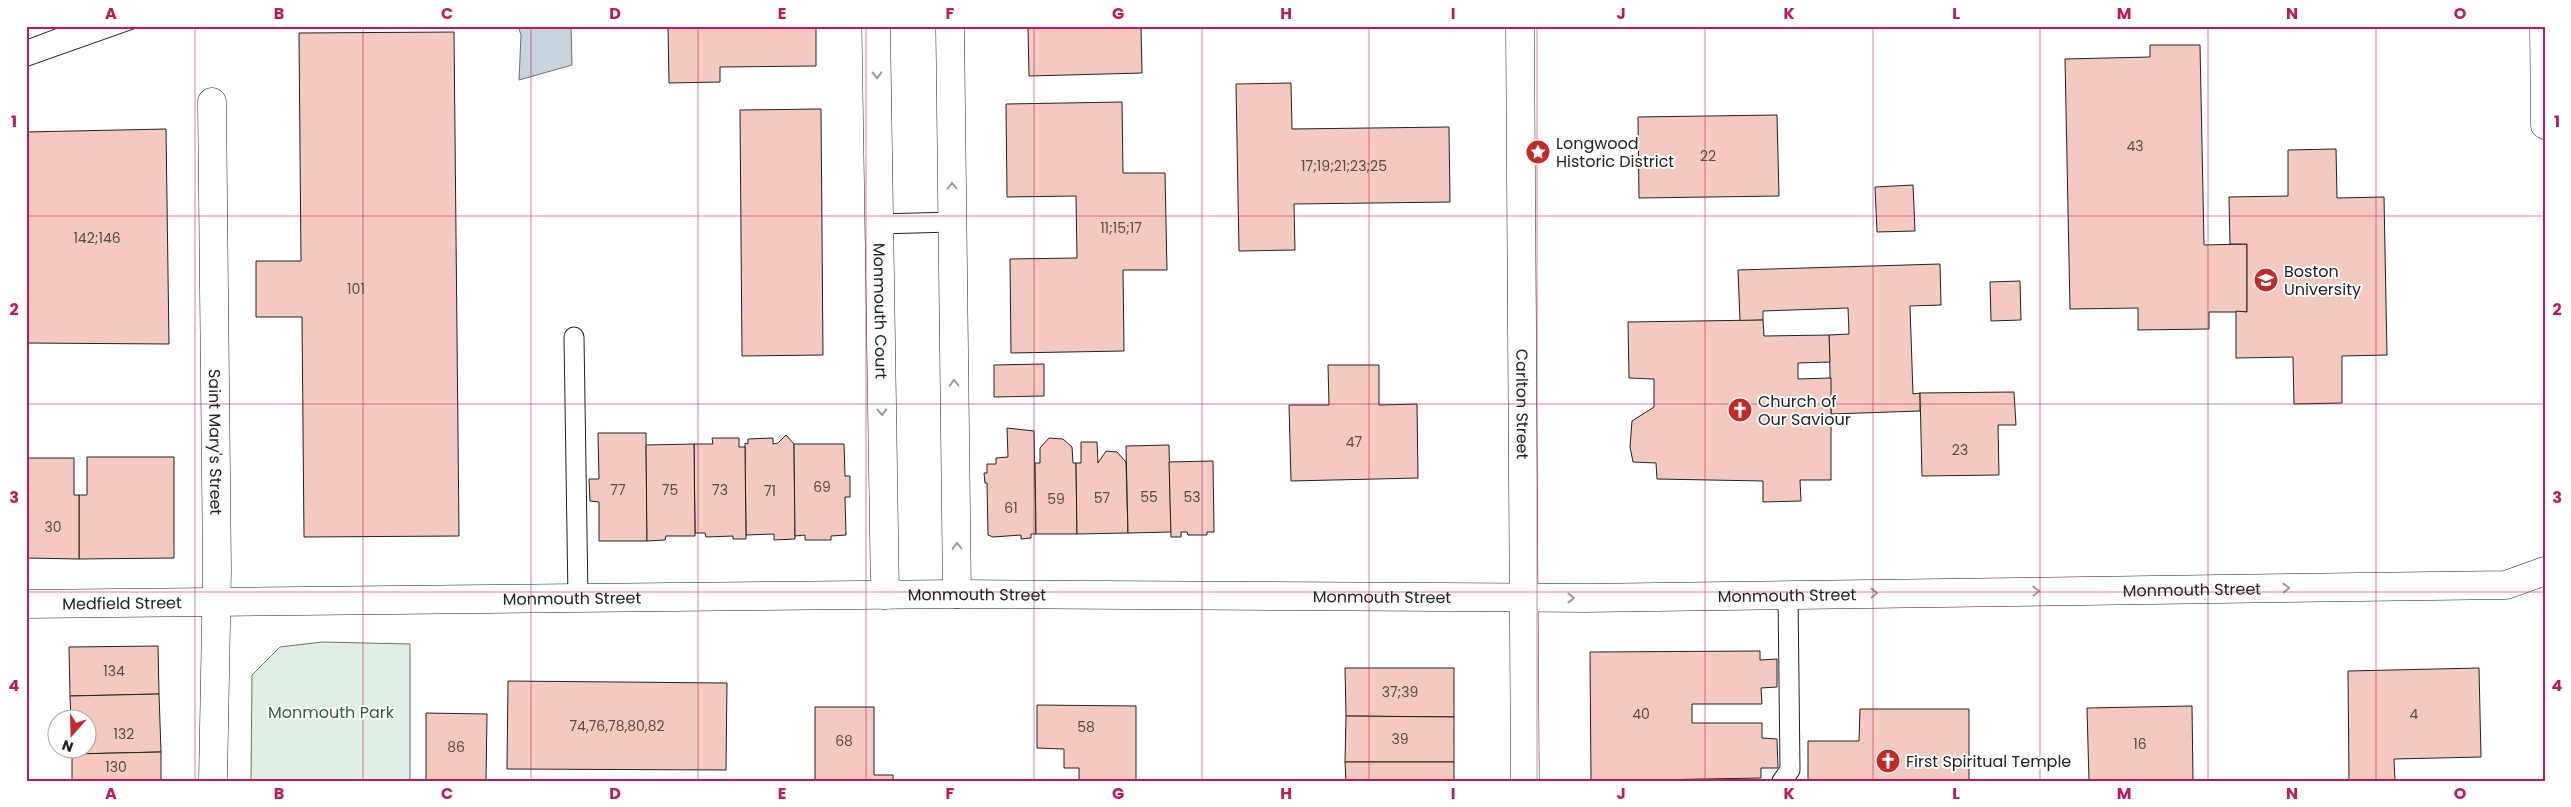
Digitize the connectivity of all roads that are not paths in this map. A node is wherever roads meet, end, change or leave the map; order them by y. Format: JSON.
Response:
{"nodes":[{"id":1,"x":876,"y":26,"type":"edge"},
{"id":2,"x":950,"y":26,"type":"edge"},
{"id":3,"x":1520,"y":26,"type":"edge"},
{"id":4,"x":2544,"y":26,"type":"edge"},
{"id":5,"x":212,"y":102,"type":"dead end"},
{"id":6,"x":2545,"y":125,"type":"edge"},
{"id":7,"x":952,"y":222,"type":"junction"},
{"id":8,"x":879,"y":224,"type":"junction"},
{"id":9,"x":574,"y":337,"type":"dead end"},
{"id":10,"x":2545,"y":571,"type":"edge"},
{"id":11,"x":957,"y":594,"type":"junction"},
{"id":12,"x":1788,"y":594,"type":"junction"},
{"id":13,"x":885,"y":595,"type":"junction"},
{"id":14,"x":578,"y":598,"type":"junction"},
{"id":15,"x":1522,"y":598,"type":"junction"},
{"id":16,"x":217,"y":603,"type":"junction"},
{"id":17,"x":26,"y":604,"type":"edge"},
{"id":18,"x":213,"y":781,"type":"edge"},
{"id":19,"x":1524,"y":781,"type":"edge"},
{"id":20,"x":1782,"y":781,"type":"edge"}],
"edges":[{"from":1,"to":8,"type":"street","name":"Monmouth Court","one_way":true},
{"from":7,"to":2,"type":"street","one_way":true},
{"from":3,"to":15,"type":"street","name":"Carlton Street"},
{"from":4,"to":6,"type":"street"},
{"from":5,"to":16,"type":"street","name":"Saint Mary's Street"},
{"from":7,"to":8,"type":"lane"},
{"from":11,"to":7,"type":"street","one_way":true},
{"from":8,"to":13,"type":"street","name":"Monmouth Court","one_way":true},
{"from":9,"to":14,"type":"lane"},
{"from":12,"to":10,"type":"street","name":"Monmouth Street","one_way":true},
{"from":11,"to":13,"type":"street","name":"Monmouth Street"},
{"from":11,"to":15,"type":"street","name":"Monmouth Street"},
{"from":15,"to":12,"type":"street","name":"Monmouth Street","one_way":true},
{"from":12,"to":20,"type":"lane"},
{"from":13,"to":14,"type":"street","name":"Monmouth Street"},
{"from":14,"to":16,"type":"street","name":"Monmouth Street"},
{"from":15,"to":19,"type":"street","name":"Carlton Street"},
{"from":16,"to":17,"type":"street","name":"Medfield Street"},
{"from":16,"to":18,"type":"street","name":"Saint Mary's Street"}]}
